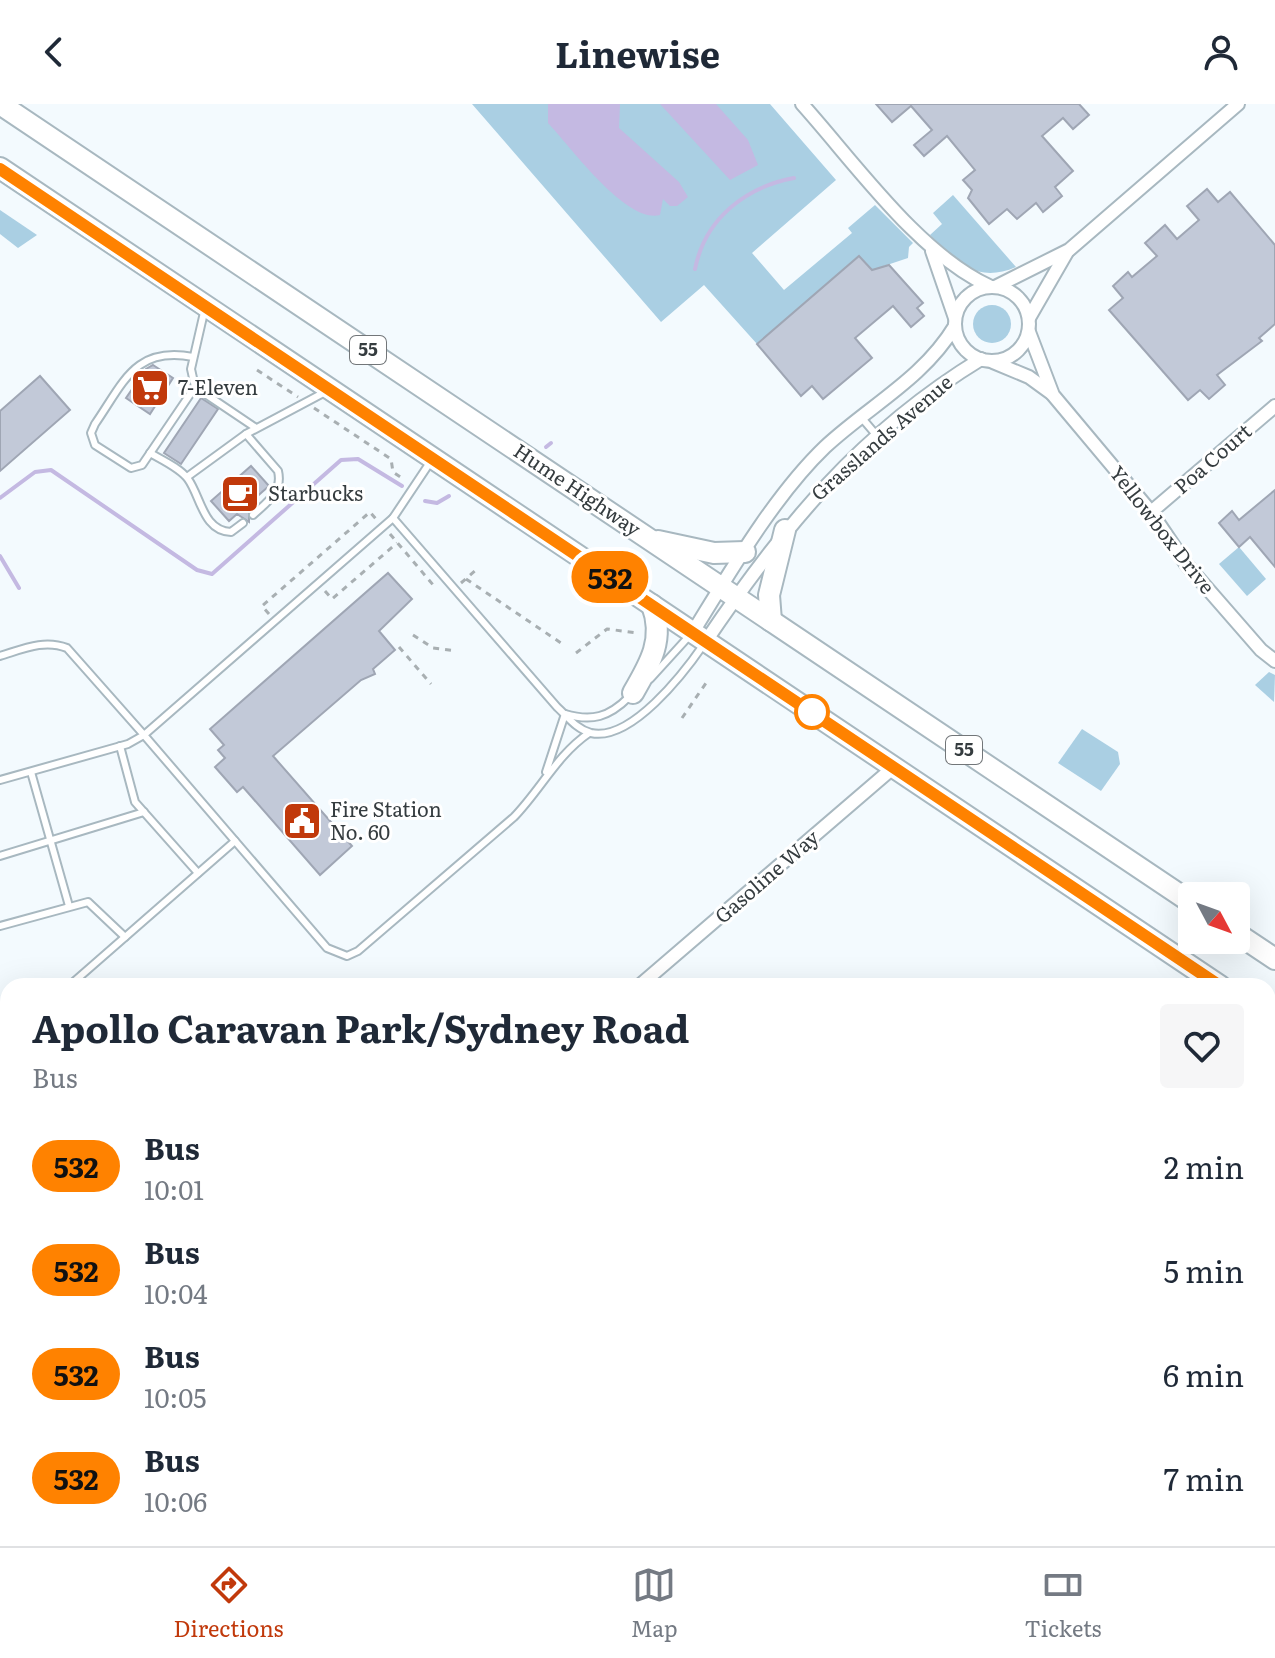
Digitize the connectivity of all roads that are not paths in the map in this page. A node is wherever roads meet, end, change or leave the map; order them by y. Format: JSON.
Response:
{"nodes":[{"id":1,"x":0,"y":104,"type":"edge"},
{"id":2,"x":802,"y":104,"type":"edge"},
{"id":3,"x":1238,"y":104,"type":"edge"},
{"id":4,"x":0,"y":168,"type":"edge"},
{"id":5,"x":931,"y":248,"type":"junction"},
{"id":6,"x":1069,"y":250,"type":"junction"},
{"id":7,"x":993,"y":286,"type":"junction"},
{"id":8,"x":205,"y":306,"type":"junction"},
{"id":9,"x":1029,"y":318,"type":"junction"},
{"id":10,"x":955,"y":322,"type":"junction"},
{"id":11,"x":1029,"y":332,"type":"junction"},
{"id":12,"x":193,"y":357,"type":"junction"},
{"id":13,"x":985,"y":360,"type":"junction"},
{"id":14,"x":195,"y":387,"type":"junction"},
{"id":15,"x":330,"y":389,"type":"junction"},
{"id":16,"x":1053,"y":395,"type":"junction"},
{"id":17,"x":1275,"y":406,"type":"edge"},
{"id":18,"x":861,"y":417,"type":"junction"},
{"id":19,"x":256,"y":428,"type":"junction"},
{"id":20,"x":246,"y":434,"type":"junction"},
{"id":21,"x":878,"y":437,"type":"junction"},
{"id":22,"x":150,"y":453,"type":"junction"},
{"id":23,"x":433,"y":457,"type":"junction"},
{"id":24,"x":187,"y":477,"type":"junction"},
{"id":25,"x":1151,"y":512,"type":"junction"},
{"id":26,"x":253,"y":515,"type":"dead end"},
{"id":27,"x":393,"y":518,"type":"junction"},
{"id":28,"x":243,"y":523,"type":"dead end"},
{"id":29,"x":785,"y":530,"type":"junction"},
{"id":30,"x":650,"y":539,"type":"junction"},
{"id":31,"x":745,"y":552,"type":"junction"},
{"id":32,"x":728,"y":592,"type":"junction"},
{"id":33,"x":652,"y":605,"type":"junction"},
{"id":34,"x":771,"y":621,"type":"junction"},
{"id":35,"x":699,"y":637,"type":"junction"},
{"id":36,"x":0,"y":656,"type":"edge"},
{"id":37,"x":1275,"y":661,"type":"edge"},
{"id":38,"x":633,"y":693,"type":"junction"},
{"id":39,"x":565,"y":714,"type":"junction"},
{"id":40,"x":589,"y":733,"type":"junction"},
{"id":41,"x":144,"y":735,"type":"junction"},
{"id":42,"x":120,"y":746,"type":"junction"},
{"id":43,"x":894,"y":767,"type":"junction"},
{"id":44,"x":31,"y":772,"type":"junction"},
{"id":45,"x":0,"y":780,"type":"edge"},
{"id":46,"x":543,"y":784,"type":"junction"},
{"id":47,"x":144,"y":812,"type":"junction"},
{"id":48,"x":51,"y":841,"type":"junction"},
{"id":49,"x":235,"y":841,"type":"junction"},
{"id":50,"x":0,"y":856,"type":"edge"},
{"id":51,"x":198,"y":873,"type":"junction"},
{"id":52,"x":1178,"y":894,"type":"edge"},
{"id":53,"x":69,"y":906,"type":"junction"},
{"id":54,"x":0,"y":926,"type":"edge"},
{"id":55,"x":125,"y":937,"type":"junction"},
{"id":56,"x":1250,"y":942,"type":"edge"},
{"id":57,"x":1275,"y":959,"type":"edge"},
{"id":58,"x":78,"y":978,"type":"edge"},
{"id":59,"x":648,"y":978,"type":"edge"},
{"id":60,"x":1208,"y":978,"type":"edge"}],
"edges":[{"from":1,"to":30,"type":"highway","name":"Hume Highway","number":"55"},
{"from":2,"to":5,"type":"street"},
{"from":3,"to":6,"type":"street"},
{"from":4,"to":8,"type":"highway"},
{"from":5,"to":7,"type":"street"},
{"from":5,"to":10,"type":"street"},
{"from":6,"to":7,"type":"street"},
{"from":6,"to":9,"type":"street"},
{"from":7,"to":9,"type":"street"},
{"from":7,"to":10,"type":"street"},
{"from":8,"to":12,"type":"lane"},
{"from":8,"to":15,"type":"highway"},
{"from":9,"to":11,"type":"street"},
{"from":10,"to":13,"type":"street"},
{"from":10,"to":18,"type":"street","name":"Grasslands Avenue"},
{"from":11,"to":13,"type":"street"},
{"from":11,"to":16,"type":"street"},
{"from":12,"to":14,"type":"lane"},
{"from":12,"to":22,"type":"lane"},
{"from":13,"to":16,"type":"street"},
{"from":13,"to":21,"type":"street","name":"Grasslands Avenue"},
{"from":14,"to":19,"type":"lane"},
{"from":14,"to":22,"type":"lane"},
{"from":15,"to":19,"type":"lane"},
{"from":15,"to":23,"type":"highway"},
{"from":16,"to":25,"type":"street","name":"Yellowbox Drive"},
{"from":17,"to":25,"type":"street","name":"Poa Court"},
{"from":18,"to":21,"type":"lane"},
{"from":18,"to":31,"type":"street","name":"Grasslands Avenue"},
{"from":19,"to":20,"type":"lane"},
{"from":20,"to":24,"type":"lane"},
{"from":20,"to":26,"type":"lane"},
{"from":21,"to":29,"type":"street","name":"Grasslands Avenue"},
{"from":22,"to":24,"type":"lane"},
{"from":23,"to":27,"type":"lane"},
{"from":23,"to":33,"type":"highway"},
{"from":24,"to":28,"type":"lane"},
{"from":25,"to":37,"type":"street","name":"Yellowbox Drive"},
{"from":27,"to":39,"type":"lane"},
{"from":27,"to":41,"type":"lane"},
{"from":29,"to":32,"type":"street","name":"Grasslands Avenue"},
{"from":29,"to":34,"type":"highway"},
{"from":30,"to":31,"type":"highway"},
{"from":30,"to":32,"type":"highway","name":"Hume Highway","number":"55"},
{"from":31,"to":32,"type":"street","name":"Grasslands Avenue"},
{"from":32,"to":34,"type":"highway","name":"Hume Highway","number":"55"},
{"from":32,"to":35,"type":"street","name":"Grasslands Avenue"},
{"from":32,"to":35,"type":"street","name":"Grasslands Avenue"},
{"from":33,"to":35,"type":"highway"},
{"from":33,"to":38,"type":"highway"},
{"from":34,"to":52,"type":"highway","name":"Hume Highway","number":"55"},
{"from":35,"to":38,"type":"lane"},
{"from":35,"to":40,"type":"lane"},
{"from":35,"to":43,"type":"highway"},
{"from":36,"to":41,"type":"lane"},
{"from":38,"to":39,"type":"lane"},
{"from":39,"to":40,"type":"lane"},
{"from":39,"to":46,"type":"lane"},
{"from":40,"to":46,"type":"lane"},
{"from":41,"to":42,"type":"lane"},
{"from":41,"to":49,"type":"lane"},
{"from":42,"to":44,"type":"lane"},
{"from":42,"to":47,"type":"lane"},
{"from":43,"to":59,"type":"street","name":"Gasoline Way"},
{"from":43,"to":60,"type":"highway"},
{"from":44,"to":45,"type":"lane"},
{"from":44,"to":48,"type":"lane"},
{"from":46,"to":49,"type":"lane"},
{"from":47,"to":48,"type":"lane"},
{"from":47,"to":51,"type":"lane"},
{"from":48,"to":50,"type":"lane"},
{"from":48,"to":53,"type":"lane"},
{"from":49,"to":51,"type":"lane"},
{"from":51,"to":55,"type":"lane"},
{"from":53,"to":54,"type":"lane"},
{"from":53,"to":55,"type":"lane"},
{"from":55,"to":58,"type":"lane"},
{"from":56,"to":57,"type":"highway"}]}
